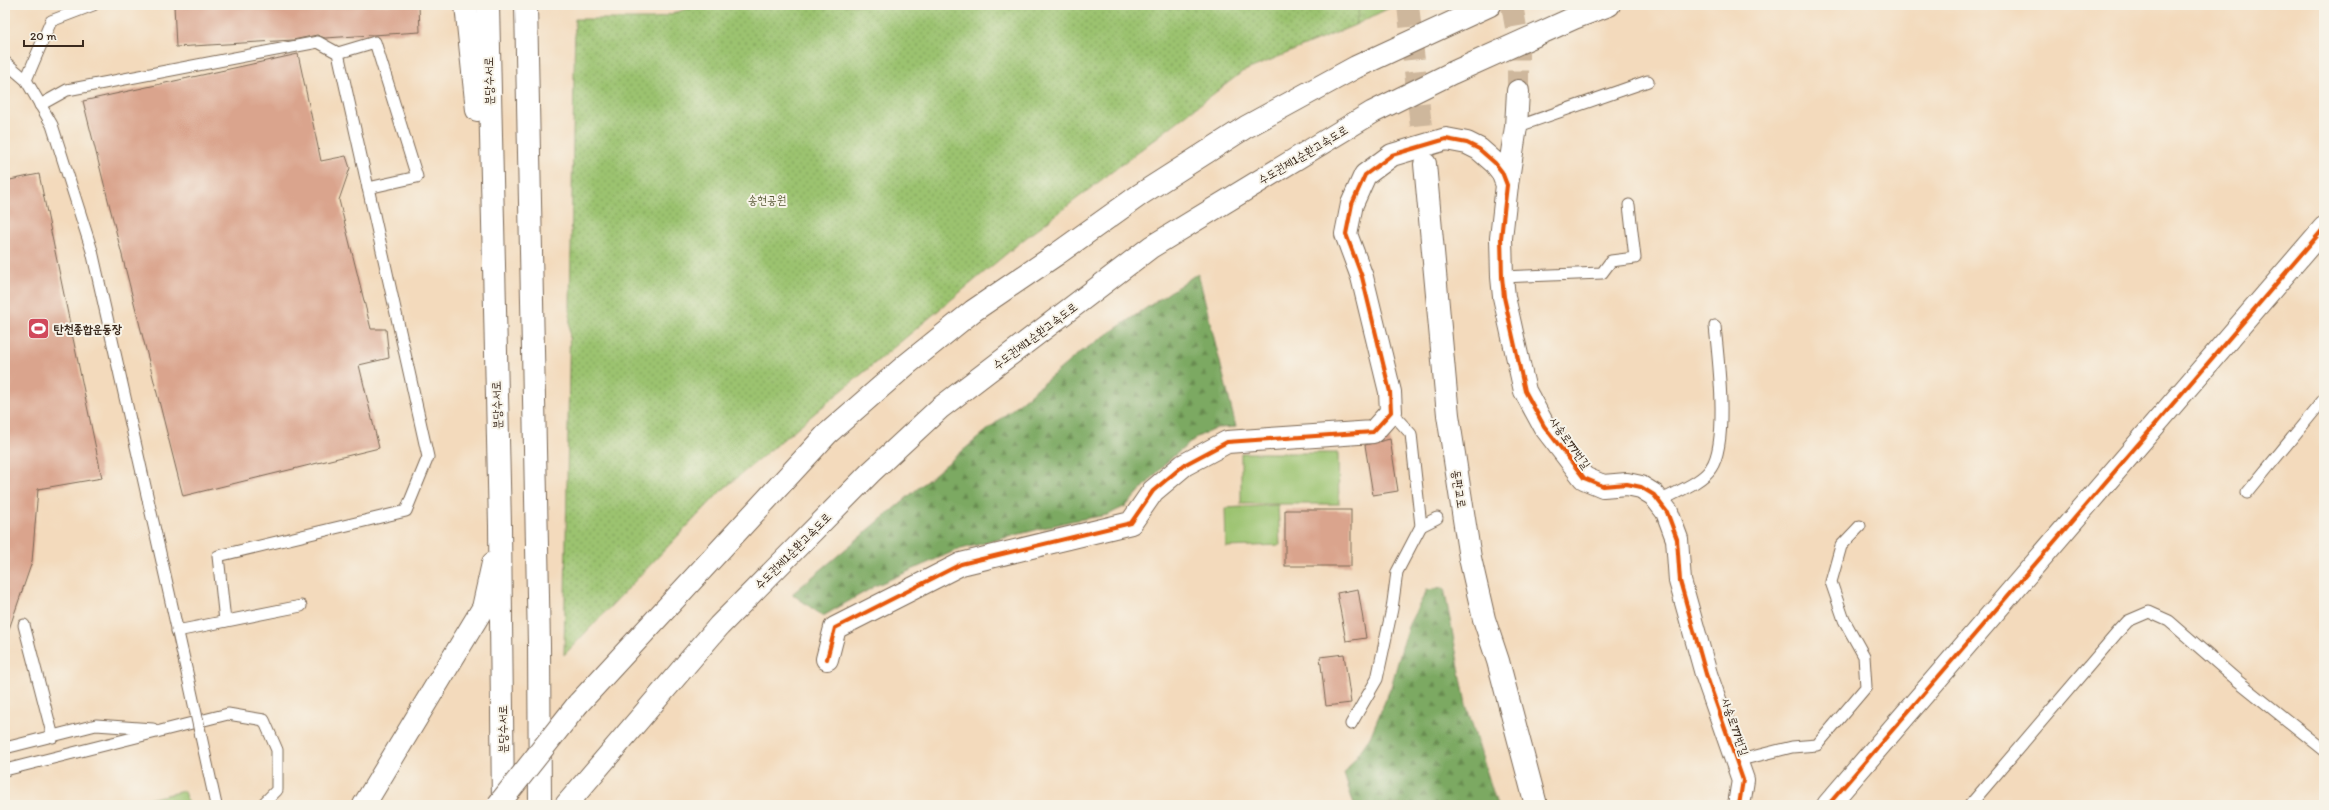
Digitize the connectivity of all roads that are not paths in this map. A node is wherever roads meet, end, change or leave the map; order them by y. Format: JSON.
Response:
{"nodes":[{"id":1,"x":93,"y":5,"type":"edge"},
{"id":2,"x":466,"y":5,"type":"edge"},
{"id":3,"x":488,"y":5,"type":"edge"},
{"id":4,"x":526,"y":5,"type":"edge"},
{"id":5,"x":1490,"y":5,"type":"edge"},
{"id":6,"x":1609,"y":5,"type":"edge"},
{"id":7,"x":338,"y":53,"type":"junction"},
{"id":8,"x":5,"y":62,"type":"edge"},
{"id":9,"x":26,"y":80,"type":"junction"},
{"id":10,"x":1648,"y":81,"type":"dead end"},
{"id":11,"x":1518,"y":91,"type":"tunnel mouth"},
{"id":12,"x":40,"y":104,"type":"junction"},
{"id":13,"x":1516,"y":127,"type":"junction"},
{"id":14,"x":1425,"y":164,"type":"tunnel mouth"},
{"id":15,"x":1507,"y":185,"type":"junction"},
{"id":16,"x":368,"y":188,"type":"junction"},
{"id":17,"x":1629,"y":205,"type":"dead end"},
{"id":18,"x":2324,"y":228,"type":"edge"},
{"id":19,"x":492,"y":234,"type":"junction"},
{"id":20,"x":1502,"y":277,"type":"junction"},
{"id":21,"x":1715,"y":326,"type":"dead end"},
{"id":22,"x":2324,"y":400,"type":"edge"},
{"id":23,"x":1390,"y":412,"type":"junction"},
{"id":24,"x":2247,"y":492,"type":"dead end"},
{"id":25,"x":1660,"y":501,"type":"junction"},
{"id":26,"x":1437,"y":518,"type":"dead end"},
{"id":27,"x":500,"y":526,"type":"junction"},
{"id":28,"x":1421,"y":526,"type":"junction"},
{"id":29,"x":1860,"y":526,"type":"dead end"},
{"id":30,"x":301,"y":606,"type":"dead end"},
{"id":31,"x":226,"y":621,"type":"junction"},
{"id":32,"x":24,"y":625,"type":"dead end"},
{"id":33,"x":177,"y":631,"type":"junction"},
{"id":34,"x":827,"y":659,"type":"dead end"},
{"id":35,"x":1351,"y":724,"type":"dead end"},
{"id":36,"x":164,"y":730,"type":"junction"},
{"id":37,"x":53,"y":737,"type":"junction"},
{"id":38,"x":5,"y":748,"type":"edge"},
{"id":39,"x":2324,"y":750,"type":"edge"},
{"id":40,"x":1736,"y":761,"type":"junction"},
{"id":41,"x":5,"y":770,"type":"edge"},
{"id":42,"x":216,"y":805,"type":"edge"},
{"id":43,"x":262,"y":805,"type":"edge"},
{"id":44,"x":364,"y":805,"type":"edge"},
{"id":45,"x":498,"y":805,"type":"edge"},
{"id":46,"x":504,"y":805,"type":"edge"},
{"id":47,"x":540,"y":805,"type":"edge"},
{"id":48,"x":566,"y":805,"type":"edge"},
{"id":49,"x":1536,"y":805,"type":"edge"},
{"id":50,"x":1739,"y":805,"type":"edge"},
{"id":51,"x":1828,"y":805,"type":"edge"},
{"id":52,"x":1970,"y":805,"type":"edge"}],
"edges":[{"from":1,"to":9,"type":"lane"},
{"from":2,"to":19,"type":"main road"},
{"from":3,"to":19,"type":"main road","name":"분당수서로"},
{"from":4,"to":47,"type":"main road"},
{"from":5,"to":45,"type":"main road","bridge":true},
{"from":6,"to":48,"type":"main road","name":"수도권제1순환고속도로"},
{"from":7,"to":12,"type":"lane"},
{"from":7,"to":16,"type":"lane"},
{"from":7,"to":16,"type":"lane"},
{"from":8,"to":9,"type":"lane"},
{"from":9,"to":12,"type":"lane"},
{"from":10,"to":13,"type":"lane"},
{"from":11,"to":13,"type":"main road","name":"사송로77번길"},
{"from":12,"to":33,"type":"lane"},
{"from":13,"to":15,"type":"main road","name":"사송로77번길"},
{"from":14,"to":49,"type":"main road","name":"동판교로"},
{"from":15,"to":20,"type":"main road","name":"사송로77번길"},
{"from":15,"to":23,"type":"main road"},
{"from":16,"to":31,"type":"lane"},
{"from":17,"to":20,"type":"lane"},
{"from":18,"to":51,"type":"main road"},
{"from":19,"to":27,"type":"main road","name":"분당수서로"},
{"from":20,"to":25,"type":"main road","name":"사송로77번길"},
{"from":21,"to":25,"type":"lane"},
{"from":22,"to":24,"type":"lane"},
{"from":23,"to":28,"type":"lane"},
{"from":23,"to":34,"type":"main road"},
{"from":25,"to":40,"type":"main road","name":"사송로77번길"},
{"from":26,"to":28,"type":"lane"},
{"from":27,"to":44,"type":"main road"},
{"from":27,"to":46,"type":"main road","name":"분당수서로"},
{"from":28,"to":35,"type":"lane"},
{"from":29,"to":40,"type":"lane"},
{"from":30,"to":31,"type":"lane"},
{"from":31,"to":33,"type":"lane"},
{"from":32,"to":37,"type":"lane"},
{"from":33,"to":42,"type":"lane","bridge":true},
{"from":36,"to":37,"type":"lane"},
{"from":36,"to":41,"type":"lane"},
{"from":36,"to":43,"type":"lane"},
{"from":37,"to":38,"type":"lane"},
{"from":39,"to":52,"type":"lane"},
{"from":40,"to":50,"type":"main road","name":"사송로77번길"}]}
